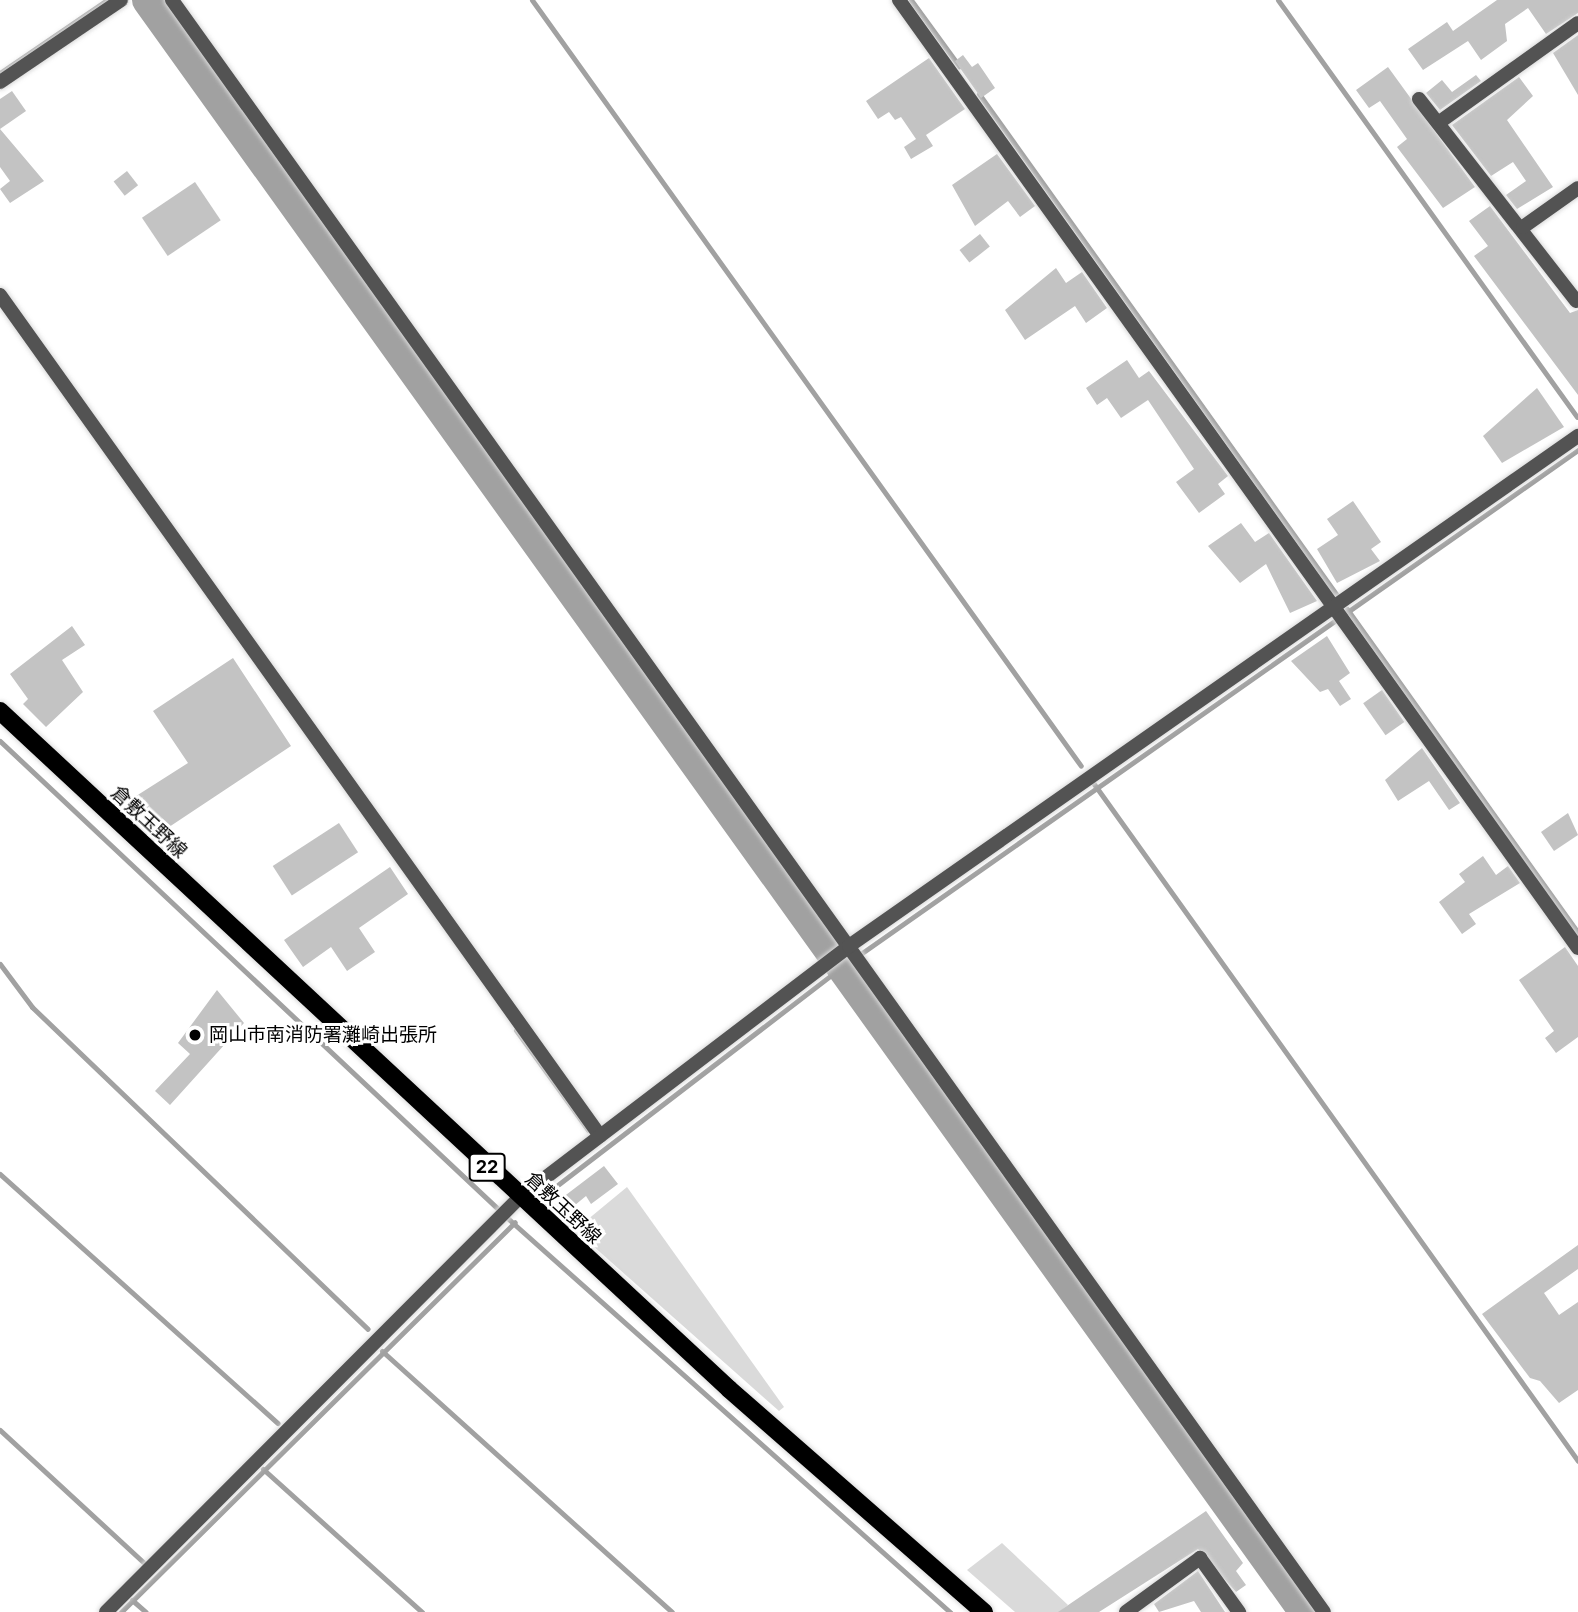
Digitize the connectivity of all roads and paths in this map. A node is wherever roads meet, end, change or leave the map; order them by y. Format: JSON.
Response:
{"nodes":[{"id":1,"x":121,"y":0,"type":"edge"},
{"id":2,"x":172,"y":0,"type":"edge"},
{"id":3,"x":899,"y":0,"type":"edge"},
{"id":4,"x":1578,"y":23,"type":"edge"},
{"id":5,"x":0,"y":82,"type":"edge"},
{"id":6,"x":1419,"y":99,"type":"dead end"},
{"id":7,"x":1441,"y":121,"type":"junction"},
{"id":8,"x":1578,"y":188,"type":"edge"},
{"id":9,"x":1523,"y":227,"type":"junction"},
{"id":10,"x":0,"y":295,"type":"edge"},
{"id":11,"x":1576,"y":302,"type":"edge"},
{"id":12,"x":1578,"y":436,"type":"edge"},
{"id":13,"x":1340,"y":608,"type":"junction"},
{"id":14,"x":0,"y":711,"type":"edge"},
{"id":15,"x":1578,"y":948,"type":"edge"},
{"id":16,"x":851,"y":953,"type":"junction"},
{"id":17,"x":600,"y":1136,"type":"junction"},
{"id":18,"x":508,"y":1208,"type":"junction"},
{"id":19,"x":106,"y":1612,"type":"edge"},
{"id":20,"x":984,"y":1612,"type":"edge"},
{"id":21,"x":1126,"y":1612,"type":"edge"},
{"id":22,"x":1239,"y":1612,"type":"edge"},
{"id":23,"x":1324,"y":1612,"type":"edge"}],
"edges":[{"from":1,"to":5,"type":"street"},
{"from":2,"to":16,"type":"street"},
{"from":3,"to":13,"type":"street"},
{"from":4,"to":7,"type":"street"},
{"from":6,"to":7,"type":"street"},
{"from":7,"to":9,"type":"street"},
{"from":8,"to":9,"type":"street"},
{"from":9,"to":11,"type":"street"},
{"from":10,"to":17,"type":"street"},
{"from":12,"to":13,"type":"street"},
{"from":13,"to":15,"type":"street"},
{"from":13,"to":16,"type":"street"},
{"from":14,"to":18,"type":"main road","name":"倉敷玉野線","number":"22"},
{"from":16,"to":17,"type":"street"},
{"from":16,"to":23,"type":"street"},
{"from":17,"to":18,"type":"street"},
{"from":18,"to":19,"type":"street"},
{"from":18,"to":20,"type":"main road","name":"倉敷玉野線","number":"22"},
{"from":21,"to":22,"type":"street"}]}
